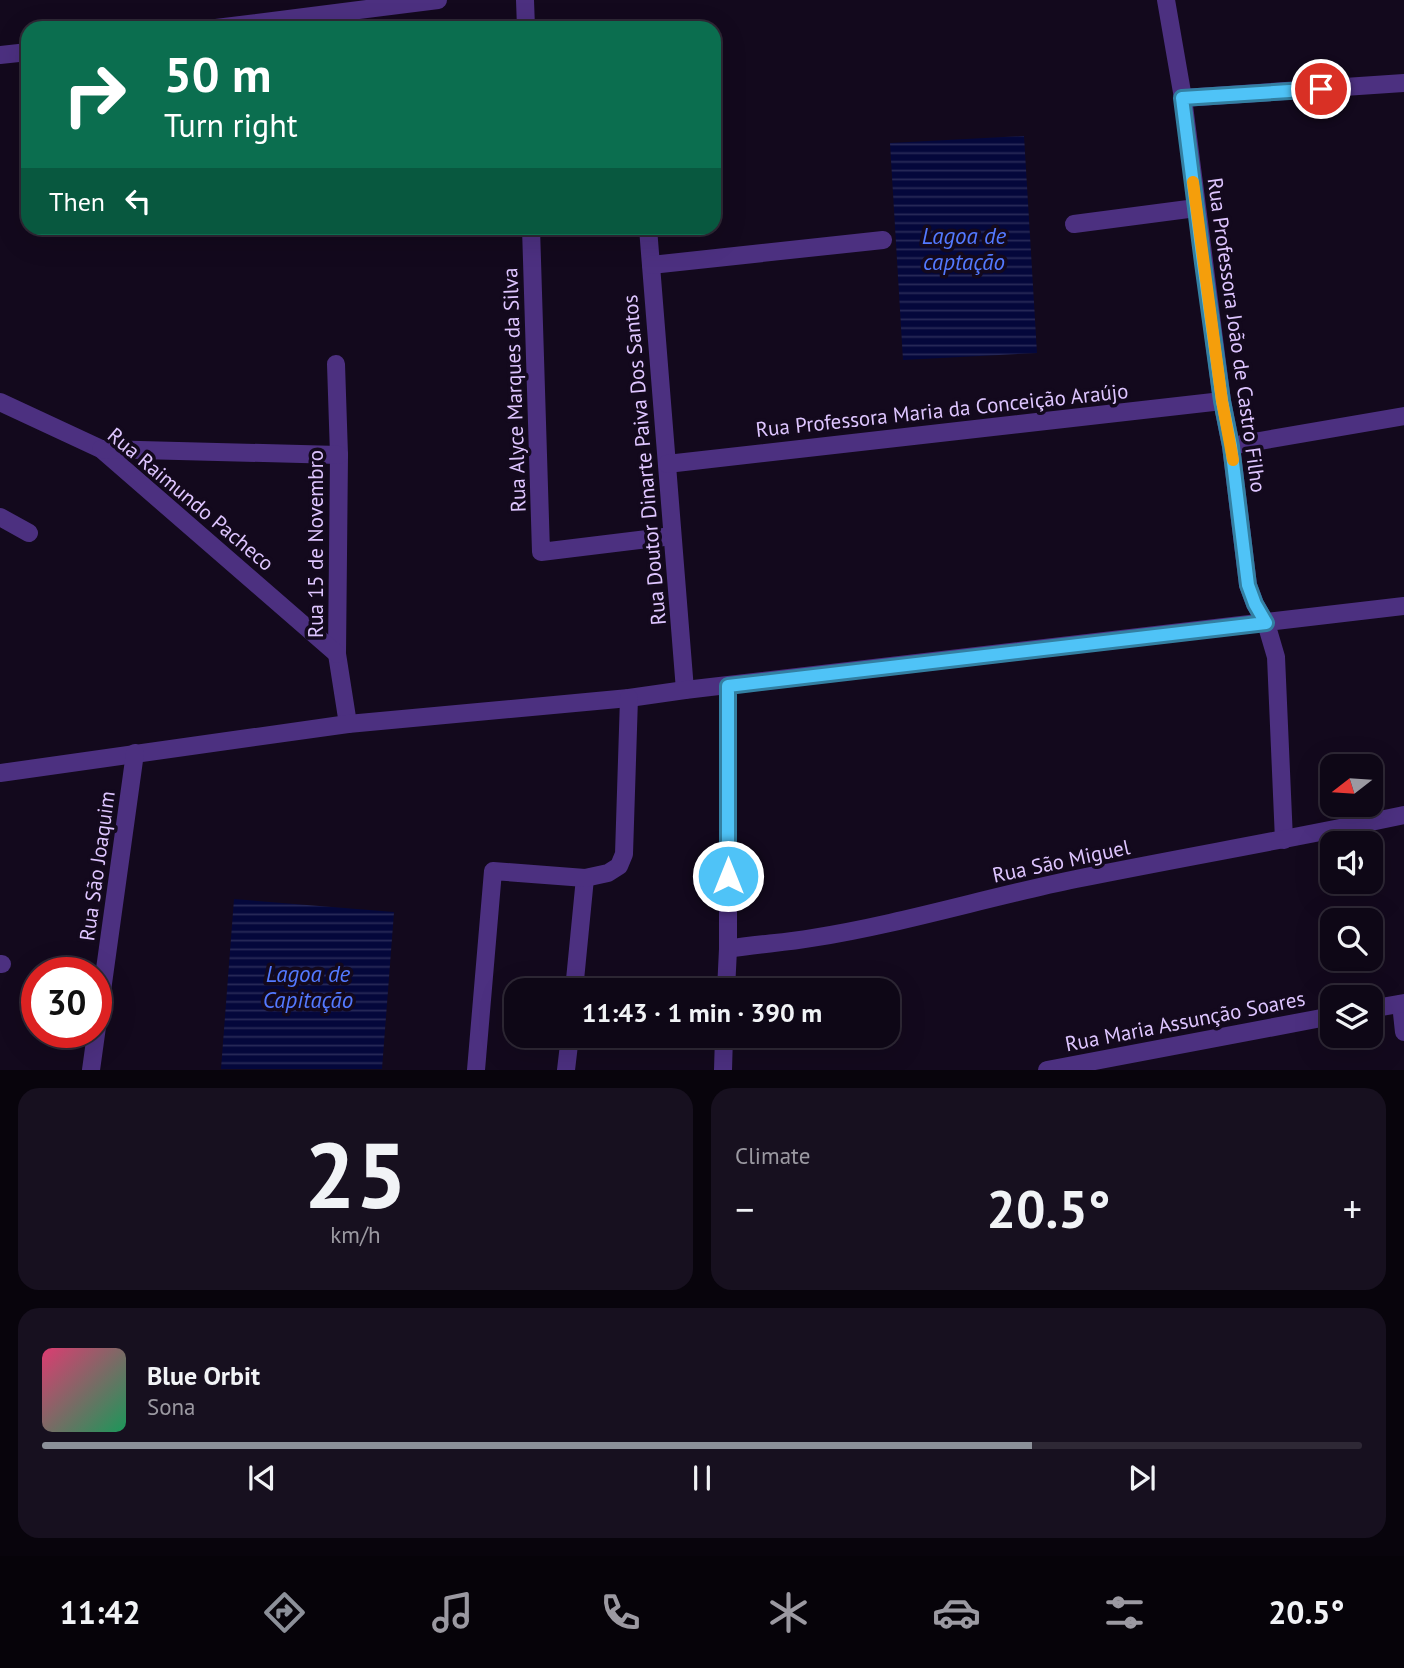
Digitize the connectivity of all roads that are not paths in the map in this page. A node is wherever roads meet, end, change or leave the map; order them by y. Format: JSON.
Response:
{"nodes":[{"id":1,"x":435,"y":0,"type":"edge"},
{"id":2,"x":525,"y":0,"type":"edge"},
{"id":3,"x":1166,"y":0,"type":"edge"},
{"id":4,"x":271,"y":21,"type":"edge"},
{"id":5,"x":526,"y":21,"type":"edge"},
{"id":6,"x":21,"y":53,"type":"edge"},
{"id":7,"x":0,"y":55,"type":"edge"},
{"id":8,"x":1404,"y":83,"type":"edge"},
{"id":9,"x":1182,"y":98,"type":"junction"},
{"id":10,"x":1196,"y":208,"type":"junction"},
{"id":11,"x":1074,"y":224,"type":"dead end"},
{"id":12,"x":531,"y":235,"type":"edge"},
{"id":13,"x":649,"y":235,"type":"edge"},
{"id":14,"x":883,"y":240,"type":"dead end"},
{"id":15,"x":651,"y":265,"type":"junction"},
{"id":16,"x":336,"y":364,"type":"dead end"},
{"id":17,"x":1222,"y":401,"type":"junction"},
{"id":18,"x":0,"y":402,"type":"edge"},
{"id":19,"x":1404,"y":416,"type":"edge"},
{"id":20,"x":1231,"y":446,"type":"junction"},
{"id":21,"x":101,"y":449,"type":"junction"},
{"id":22,"x":339,"y":455,"type":"junction"},
{"id":23,"x":667,"y":464,"type":"junction"},
{"id":24,"x":0,"y":517,"type":"edge"},
{"id":25,"x":29,"y":533,"type":"dead end"},
{"id":26,"x":672,"y":536,"type":"junction"},
{"id":27,"x":1404,"y":606,"type":"edge"},
{"id":28,"x":1266,"y":623,"type":"junction"},
{"id":29,"x":337,"y":654,"type":"junction"},
{"id":30,"x":728,"y":686,"type":"junction"},
{"id":31,"x":685,"y":690,"type":"junction"},
{"id":32,"x":629,"y":698,"type":"junction"},
{"id":33,"x":348,"y":723,"type":"junction"},
{"id":34,"x":135,"y":752,"type":"junction"},
{"id":35,"x":0,"y":773,"type":"edge"},
{"id":36,"x":1404,"y":815,"type":"edge"},
{"id":37,"x":1284,"y":840,"type":"junction"},
{"id":38,"x":585,"y":878,"type":"junction"},
{"id":39,"x":728,"y":949,"type":"junction"},
{"id":40,"x":575,"y":978,"type":"edge"},
{"id":41,"x":727,"y":978,"type":"edge"},
{"id":42,"x":1403,"y":1003,"type":"edge"},
{"id":43,"x":1383,"y":1007,"type":"edge"},
{"id":44,"x":1320,"y":1018,"type":"edge"},
{"id":45,"x":1404,"y":1032,"type":"edge"},
{"id":46,"x":569,"y":1048,"type":"edge"},
{"id":47,"x":724,"y":1048,"type":"edge"},
{"id":48,"x":91,"y":1069,"type":"edge"},
{"id":49,"x":476,"y":1069,"type":"edge"},
{"id":50,"x":566,"y":1069,"type":"edge"},
{"id":51,"x":723,"y":1069,"type":"edge"},
{"id":52,"x":1047,"y":1069,"type":"edge"}],
"edges":[{"from":1,"to":4,"type":"street"},
{"from":2,"to":5,"type":"street"},
{"from":3,"to":9,"type":"street","name":"Rua Professora João de Castro Filho"},
{"from":6,"to":7,"type":"street"},
{"from":8,"to":9,"type":"street"},
{"from":9,"to":10,"type":"street","name":"Rua Professora João de Castro Filho"},
{"from":10,"to":11,"type":"street"},
{"from":10,"to":17,"type":"street","name":"Rua Professora João de Castro Filho"},
{"from":12,"to":26,"type":"street","name":"Rua Alyce Marques da Silva"},
{"from":13,"to":15,"type":"street","name":"Rua Doutor Dinarte Paiva Dos Santos"},
{"from":14,"to":15,"type":"street"},
{"from":15,"to":23,"type":"street","name":"Rua Doutor Dinarte Paiva Dos Santos"},
{"from":16,"to":22,"type":"street","name":"Rua 15 de Novembro"},
{"from":17,"to":20,"type":"street","name":"Rua Professora João de Castro Filho"},
{"from":17,"to":23,"type":"street","name":"Rua Professora Maria da Conceição Araújo"},
{"from":18,"to":21,"type":"street","name":"Rua Raimundo Pacheco"},
{"from":19,"to":20,"type":"street"},
{"from":20,"to":28,"type":"street","name":"Rua Professora João de Castro Filho"},
{"from":21,"to":22,"type":"street"},
{"from":21,"to":29,"type":"street","name":"Rua Raimundo Pacheco"},
{"from":22,"to":29,"type":"street","name":"Rua 15 de Novembro"},
{"from":23,"to":26,"type":"street","name":"Rua Doutor Dinarte Paiva Dos Santos"},
{"from":24,"to":25,"type":"street"},
{"from":26,"to":31,"type":"street","name":"Rua Doutor Dinarte Paiva Dos Santos"},
{"from":27,"to":28,"type":"street"},
{"from":28,"to":30,"type":"street"},
{"from":28,"to":37,"type":"street","name":"Rua Professora João de Castro Filho"},
{"from":29,"to":33,"type":"street","name":"Rua 15 de Novembro"},
{"from":30,"to":31,"type":"street"},
{"from":30,"to":39,"type":"street"},
{"from":31,"to":32,"type":"street"},
{"from":32,"to":33,"type":"street"},
{"from":32,"to":38,"type":"street"},
{"from":33,"to":34,"type":"street"},
{"from":34,"to":35,"type":"street"},
{"from":34,"to":48,"type":"street","name":"Rua São Joaquim"},
{"from":36,"to":37,"type":"street","name":"Rua São Miguel"},
{"from":37,"to":39,"type":"street","name":"Rua São Miguel"},
{"from":38,"to":40,"type":"street"},
{"from":38,"to":49,"type":"street"},
{"from":39,"to":41,"type":"street"},
{"from":42,"to":43,"type":"street"},
{"from":42,"to":45,"type":"street"},
{"from":44,"to":52,"type":"street","name":"Rua Maria Assunção Soares"},
{"from":46,"to":50,"type":"street"},
{"from":47,"to":51,"type":"street"}]}
